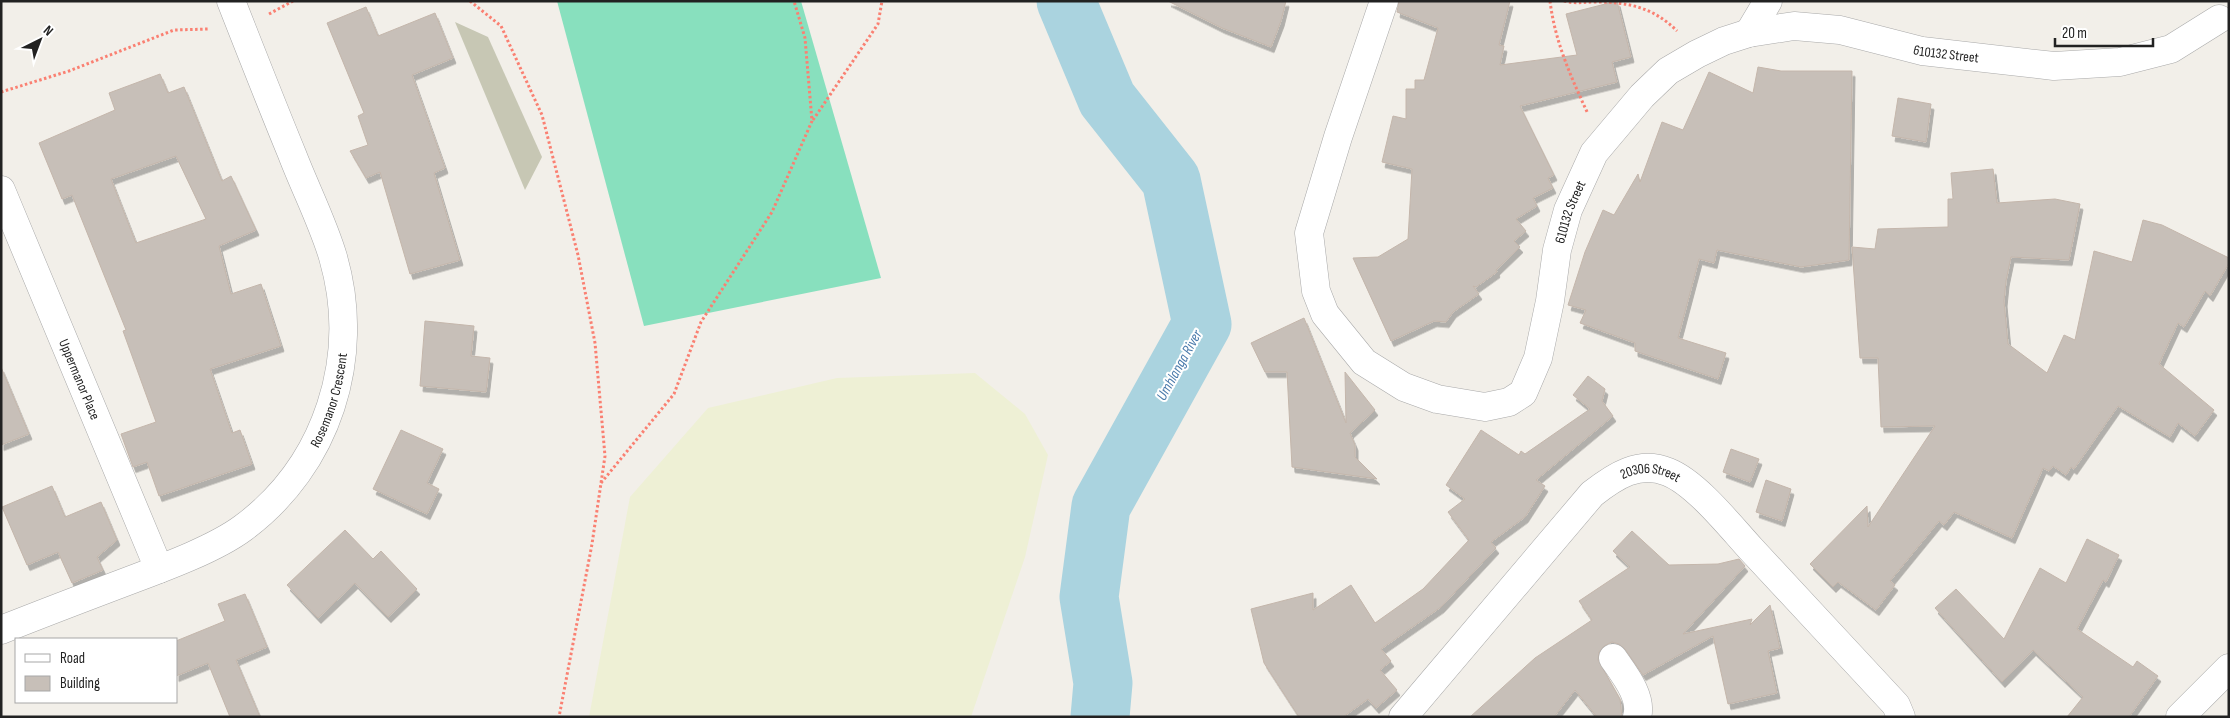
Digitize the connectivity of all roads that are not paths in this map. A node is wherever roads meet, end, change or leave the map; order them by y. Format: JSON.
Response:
{"nodes":[{"id":1,"x":231,"y":1,"type":"edge"},
{"id":2,"x":1384,"y":1,"type":"edge"},
{"id":3,"x":1768,"y":1,"type":"edge"},
{"id":4,"x":2217,"y":16,"type":"edge"},
{"id":5,"x":1749,"y":34,"type":"junction"},
{"id":6,"x":1,"y":190,"type":"edge"},
{"id":7,"x":159,"y":569,"type":"junction"},
{"id":8,"x":1,"y":630,"type":"edge"},
{"id":9,"x":1613,"y":658,"type":"dead end"},
{"id":10,"x":2229,"y":668,"type":"edge"},
{"id":11,"x":1403,"y":717,"type":"edge"},
{"id":12,"x":1637,"y":717,"type":"edge"},
{"id":13,"x":1901,"y":717,"type":"edge"},
{"id":14,"x":2180,"y":717,"type":"edge"}],
"edges":[{"from":1,"to":7,"type":"street","name":"Rosemanor Crescent"},
{"from":2,"to":5,"type":"street","name":"610132 Street"},
{"from":3,"to":5,"type":"street"},
{"from":4,"to":5,"type":"street","name":"610132 Street"},
{"from":6,"to":7,"type":"street","name":"Uppermanor Place"},
{"from":7,"to":8,"type":"street","name":"Rosemanor Crescent"},
{"from":9,"to":12,"type":"street"},
{"from":10,"to":14,"type":"street"},
{"from":11,"to":13,"type":"street","name":"20306 Street"}]}
